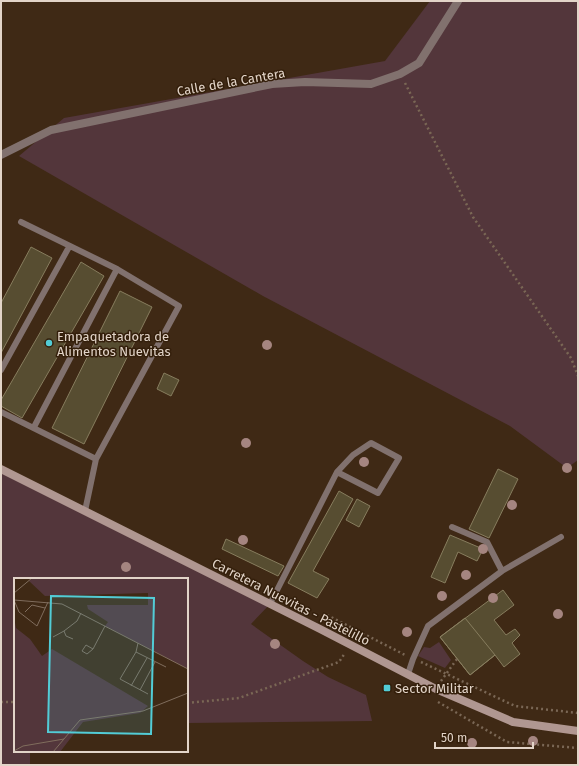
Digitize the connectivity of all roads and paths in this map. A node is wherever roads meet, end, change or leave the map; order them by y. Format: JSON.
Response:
{"nodes":[{"id":1,"x":458,"y":1,"type":"edge"},
{"id":2,"x":400,"y":74,"type":"junction"},
{"id":3,"x":1,"y":155,"type":"edge"},
{"id":4,"x":21,"y":222,"type":"dead end"},
{"id":5,"x":69,"y":247,"type":"junction"},
{"id":6,"x":117,"y":269,"type":"junction"},
{"id":7,"x":1,"y":370,"type":"edge"},
{"id":8,"x":578,"y":376,"type":"edge"},
{"id":9,"x":1,"y":412,"type":"edge"},
{"id":10,"x":34,"y":427,"type":"junction"},
{"id":11,"x":96,"y":459,"type":"junction"},
{"id":12,"x":1,"y":469,"type":"edge"},
{"id":13,"x":337,"y":472,"type":"junction"},
{"id":14,"x":85,"y":511,"type":"junction"},
{"id":15,"x":452,"y":527,"type":"dead end"},
{"id":16,"x":561,"y":537,"type":"dead end"},
{"id":17,"x":502,"y":570,"type":"junction"},
{"id":18,"x":270,"y":604,"type":"junction"},
{"id":19,"x":327,"y":615,"type":"dead end"},
{"id":20,"x":350,"y":644,"type":"junction"},
{"id":21,"x":413,"y":659,"type":"junction"},
{"id":22,"x":457,"y":659,"type":"dead end"},
{"id":23,"x":408,"y":674,"type":"junction"},
{"id":24,"x":436,"y":689,"type":"junction"},
{"id":25,"x":431,"y":699,"type":"dead end"},
{"id":26,"x":1,"y":702,"type":"edge"},
{"id":27,"x":14,"y":702,"type":"edge"},
{"id":28,"x":188,"y":703,"type":"edge"},
{"id":29,"x":578,"y":713,"type":"edge"},
{"id":30,"x":578,"y":731,"type":"edge"},
{"id":31,"x":578,"y":748,"type":"edge"}],
"edges":[{"from":1,"to":2,"type":"street","name":"Calle de la Cantera"},
{"from":2,"to":3,"type":"street","name":"Calle de la Cantera"},
{"from":2,"to":8,"type":"path"},
{"from":4,"to":5,"type":"lane"},
{"from":5,"to":6,"type":"lane"},
{"from":5,"to":7,"type":"lane"},
{"from":6,"to":10,"type":"lane"},
{"from":6,"to":11,"type":"lane"},
{"from":9,"to":10,"type":"lane"},
{"from":10,"to":11,"type":"lane"},
{"from":11,"to":14,"type":"lane"},
{"from":12,"to":14,"type":"main road","name":"Carretera Nuevitas - Pastelillo"},
{"from":13,"to":13,"type":"lane"},
{"from":13,"to":18,"type":"lane"},
{"from":14,"to":18,"type":"main road","name":"Carretera Nuevitas - Pastelillo"},
{"from":15,"to":17,"type":"lane"},
{"from":16,"to":17,"type":"lane"},
{"from":17,"to":21,"type":"lane"},
{"from":18,"to":20,"type":"main road","name":"Carretera Nuevitas - Pastelillo"},
{"from":19,"to":21,"type":"path"},
{"from":20,"to":23,"type":"main road","name":"Carretera Nuevitas - Pastelillo"},
{"from":20,"to":28,"type":"path"},
{"from":21,"to":23,"type":"lane"},
{"from":21,"to":29,"type":"path"},
{"from":22,"to":24,"type":"path"},
{"from":23,"to":24,"type":"main road","name":"Carretera Nuevitas - Pastelillo"},
{"from":24,"to":30,"type":"main road","name":"Carretera Nuevitas - Pastelillo"},
{"from":25,"to":31,"type":"path"},
{"from":26,"to":27,"type":"path"}]}
